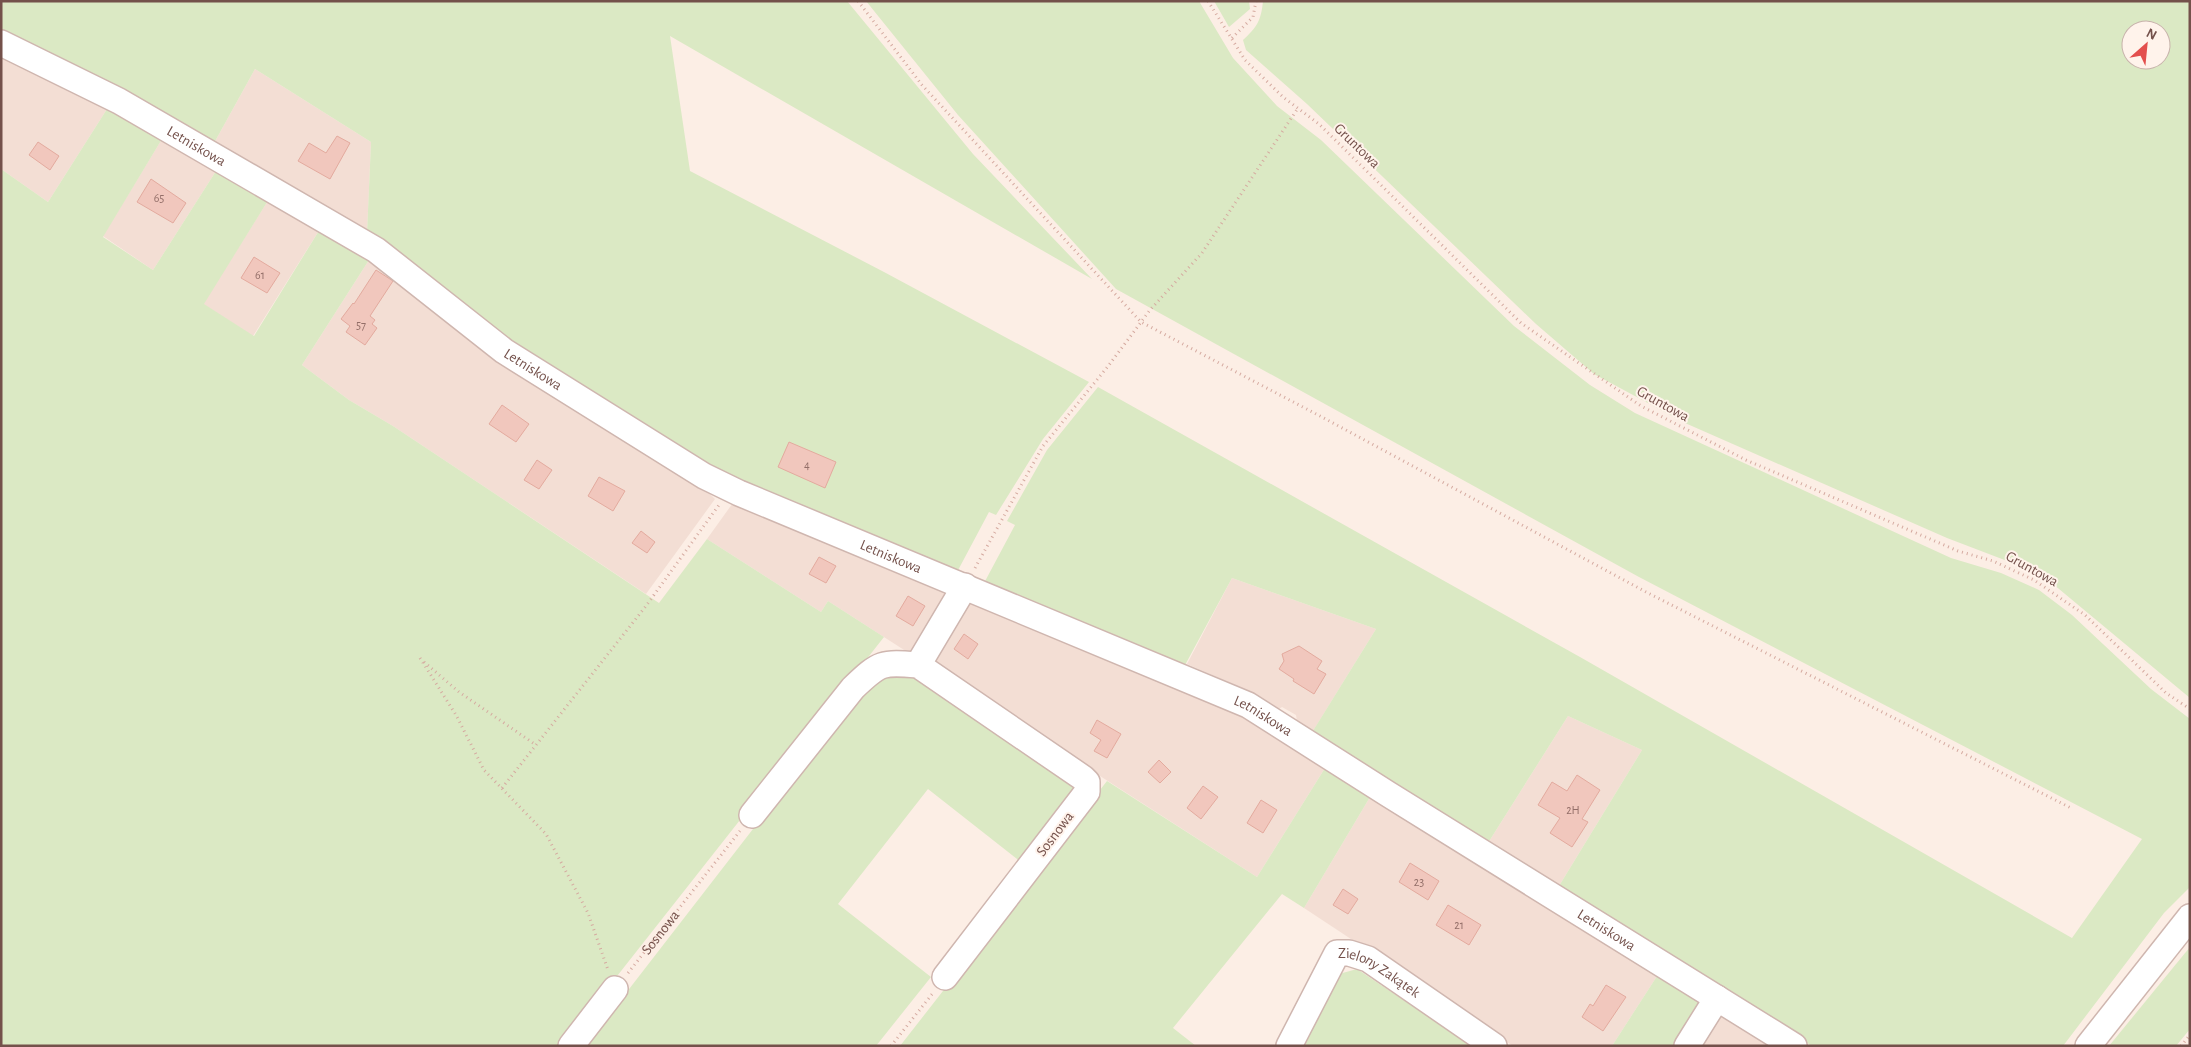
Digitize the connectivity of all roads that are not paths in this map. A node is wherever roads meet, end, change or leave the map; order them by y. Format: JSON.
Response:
{"nodes":[{"id":1,"x":1,"y":43,"type":"edge"},
{"id":2,"x":966,"y":586,"type":"junction"},
{"id":3,"x":918,"y":665,"type":"junction"},
{"id":4,"x":752,"y":815,"type":"road end"},
{"id":5,"x":2190,"y":918,"type":"edge"},
{"id":6,"x":945,"y":977,"type":"road end"},
{"id":7,"x":615,"y":989,"type":"road end"},
{"id":8,"x":1717,"y":998,"type":"junction"},
{"id":9,"x":571,"y":1046,"type":"edge"},
{"id":10,"x":1289,"y":1046,"type":"edge"},
{"id":11,"x":1494,"y":1046,"type":"edge"},
{"id":12,"x":1687,"y":1046,"type":"edge"},
{"id":13,"x":1794,"y":1046,"type":"edge"},
{"id":14,"x":2088,"y":1046,"type":"edge"}],
"edges":[{"from":1,"to":2,"type":"street","name":"Letniskowa"},
{"from":2,"to":3,"type":"street"},
{"from":2,"to":8,"type":"street","name":"Letniskowa"},
{"from":3,"to":4,"type":"street","name":"Sosnowa"},
{"from":3,"to":6,"type":"street","name":"Sosnowa"},
{"from":5,"to":14,"type":"street"},
{"from":7,"to":9,"type":"street"},
{"from":8,"to":12,"type":"street"},
{"from":8,"to":13,"type":"street","name":"Letniskowa"},
{"from":10,"to":11,"type":"street","name":"Zielony Zakątek"}]}
